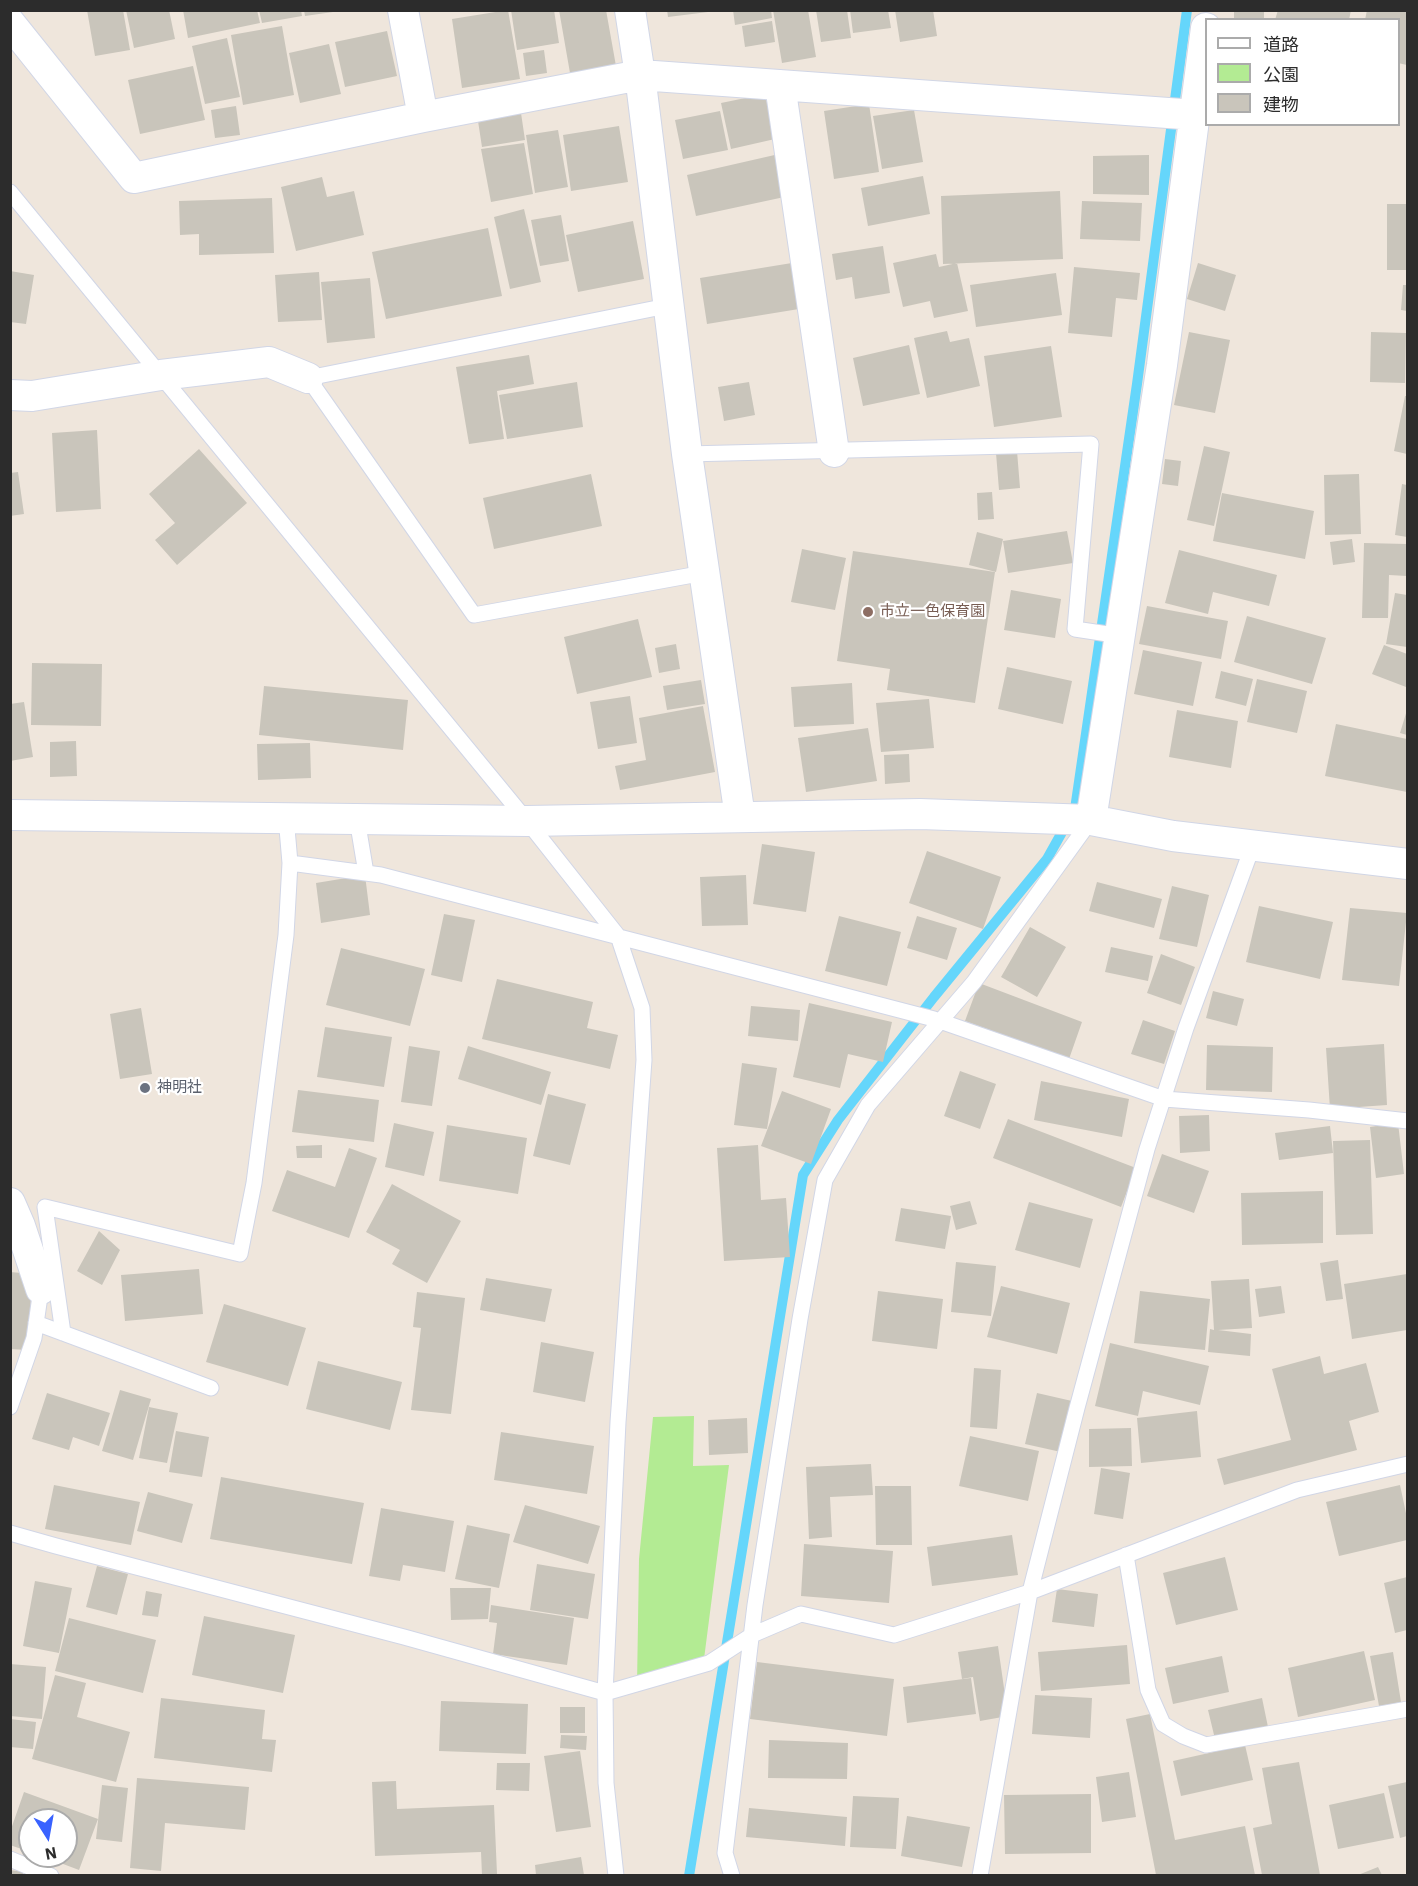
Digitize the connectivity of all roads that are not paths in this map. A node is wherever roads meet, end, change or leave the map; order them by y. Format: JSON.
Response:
{"nodes":[{"id":1,"x":403,"y":10,"type":"edge"},
{"id":2,"x":630,"y":10,"type":"edge"},
{"id":3,"x":10,"y":23,"type":"edge"},
{"id":4,"x":1205,"y":37,"type":"edge"},
{"id":5,"x":640,"y":75,"type":"junction"},
{"id":6,"x":780,"y":85,"type":"junction"},
{"id":7,"x":1196,"y":115,"type":"junction"},
{"id":8,"x":423,"y":117,"type":"junction"},
{"id":9,"x":10,"y":192,"type":"edge"},
{"id":10,"x":667,"y":306,"type":"junction"},
{"id":11,"x":161,"y":375,"type":"junction"},
{"id":12,"x":308,"y":378,"type":"junction"},
{"id":13,"x":10,"y":395,"type":"edge"},
{"id":14,"x":834,"y":452,"type":"junction"},
{"id":15,"x":687,"y":454,"type":"junction"},
{"id":16,"x":704,"y":573,"type":"junction"},
{"id":17,"x":1121,"y":636,"type":"junction"},
{"id":18,"x":10,"y":815,"type":"edge"},
{"id":19,"x":741,"y":817,"type":"junction"},
{"id":20,"x":286,"y":818,"type":"junction"},
{"id":21,"x":357,"y":819,"type":"junction"},
{"id":22,"x":1091,"y":820,"type":"junction"},
{"id":23,"x":527,"y":821,"type":"junction"},
{"id":24,"x":1253,"y":845,"type":"junction"},
{"id":25,"x":290,"y":863,"type":"junction"},
{"id":26,"x":1407,"y":864,"type":"edge"},
{"id":27,"x":366,"y":873,"type":"junction"},
{"id":28,"x":618,"y":936,"type":"junction"},
{"id":29,"x":937,"y":1019,"type":"junction"},
{"id":30,"x":1164,"y":1099,"type":"junction"},
{"id":31,"x":1407,"y":1121,"type":"edge"},
{"id":32,"x":10,"y":1203,"type":"edge"},
{"id":33,"x":41,"y":1289,"type":"joint"},
{"id":34,"x":36,"y":1323,"type":"junction"},
{"id":35,"x":63,"y":1333,"type":"junction"},
{"id":36,"x":211,"y":1388,"type":"dead end"},
{"id":37,"x":10,"y":1407,"type":"edge"},
{"id":38,"x":1407,"y":1464,"type":"edge"},
{"id":39,"x":10,"y":1533,"type":"edge"},
{"id":40,"x":1126,"y":1555,"type":"junction"},
{"id":41,"x":1030,"y":1592,"type":"junction"},
{"id":42,"x":749,"y":1636,"type":"junction"},
{"id":43,"x":605,"y":1693,"type":"junction"},
{"id":44,"x":1407,"y":1709,"type":"edge"},
{"id":45,"x":10,"y":1860,"type":"edge"},
{"id":46,"x":41,"y":1874,"type":"edge"},
{"id":47,"x":616,"y":1875,"type":"edge"},
{"id":48,"x":732,"y":1875,"type":"edge"},
{"id":49,"x":980,"y":1875,"type":"edge"}],
"edges":[{"from":1,"to":8,"type":"street"},
{"from":2,"to":5,"type":"street"},
{"from":3,"to":8,"type":"street"},
{"from":4,"to":7,"type":"street"},
{"from":5,"to":6,"type":"street"},
{"from":5,"to":8,"type":"street"},
{"from":5,"to":10,"type":"street"},
{"from":6,"to":7,"type":"street"},
{"from":6,"to":14,"type":"street"},
{"from":7,"to":17,"type":"street"},
{"from":9,"to":11,"type":"lane"},
{"from":10,"to":12,"type":"lane"},
{"from":10,"to":15,"type":"street"},
{"from":11,"to":12,"type":"street"},
{"from":11,"to":13,"type":"street"},
{"from":11,"to":23,"type":"lane"},
{"from":12,"to":16,"type":"lane"},
{"from":14,"to":15,"type":"lane"},
{"from":14,"to":17,"type":"lane"},
{"from":15,"to":16,"type":"street"},
{"from":16,"to":19,"type":"street"},
{"from":17,"to":22,"type":"street"},
{"from":18,"to":20,"type":"street"},
{"from":19,"to":22,"type":"street"},
{"from":19,"to":23,"type":"street"},
{"from":20,"to":21,"type":"street"},
{"from":20,"to":25,"type":"lane"},
{"from":21,"to":23,"type":"street"},
{"from":21,"to":27,"type":"lane"},
{"from":22,"to":24,"type":"street"},
{"from":22,"to":29,"type":"lane"},
{"from":23,"to":28,"type":"lane"},
{"from":24,"to":26,"type":"street"},
{"from":24,"to":30,"type":"lane"},
{"from":25,"to":27,"type":"lane"},
{"from":25,"to":35,"type":"lane"},
{"from":27,"to":28,"type":"lane"},
{"from":28,"to":29,"type":"lane"},
{"from":28,"to":43,"type":"lane"},
{"from":29,"to":30,"type":"lane"},
{"from":29,"to":42,"type":"lane"},
{"from":30,"to":31,"type":"lane"},
{"from":30,"to":41,"type":"lane"},
{"from":32,"to":33,"type":"street"},
{"from":33,"to":34,"type":"lane"},
{"from":34,"to":35,"type":"lane"},
{"from":34,"to":37,"type":"lane"},
{"from":35,"to":36,"type":"lane"},
{"from":38,"to":40,"type":"lane"},
{"from":39,"to":43,"type":"lane"},
{"from":40,"to":41,"type":"lane"},
{"from":40,"to":44,"type":"lane"},
{"from":41,"to":42,"type":"lane"},
{"from":41,"to":49,"type":"lane"},
{"from":42,"to":43,"type":"lane"},
{"from":42,"to":48,"type":"lane"},
{"from":43,"to":47,"type":"lane"},
{"from":45,"to":46,"type":"lane"}]}
